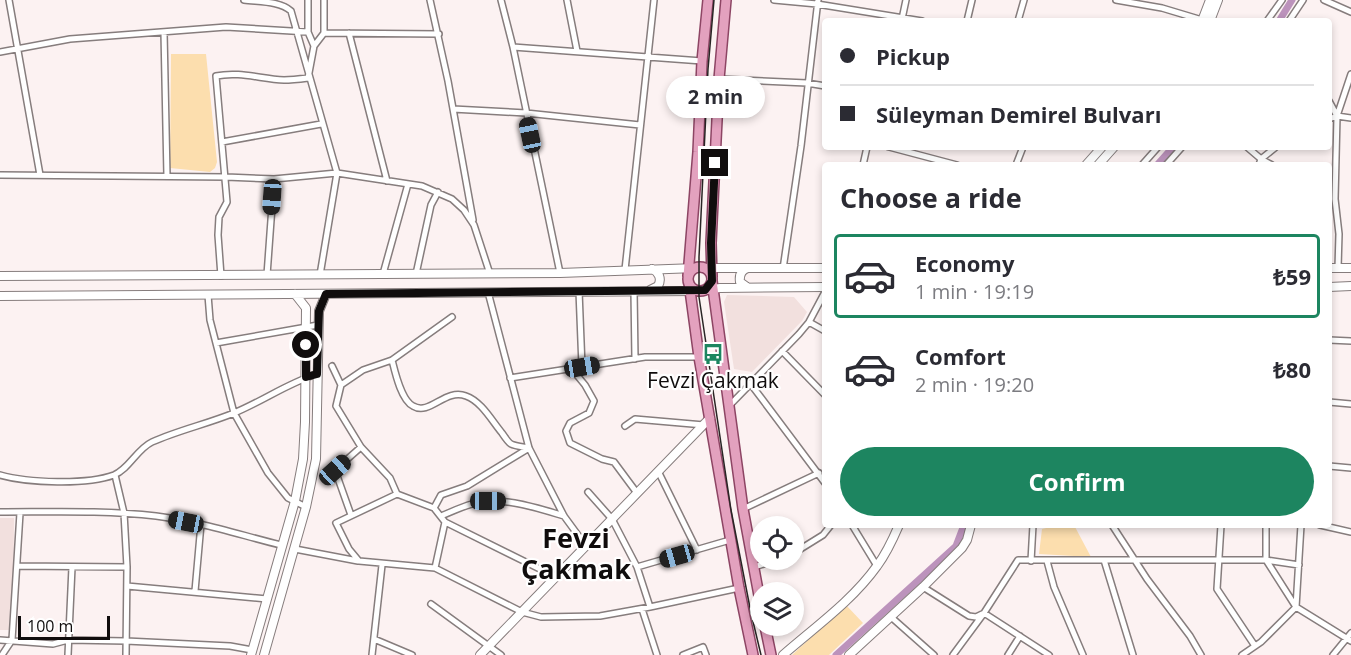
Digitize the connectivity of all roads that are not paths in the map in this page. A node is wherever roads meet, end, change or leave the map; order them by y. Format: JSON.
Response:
{"nodes":[{"id":1,"x":9,"y":0,"type":"edge"},
{"id":2,"x":244,"y":0,"type":"edge"},
{"id":3,"x":308,"y":0,"type":"edge"},
{"id":4,"x":324,"y":0,"type":"edge"},
{"id":5,"x":430,"y":0,"type":"edge"},
{"id":6,"x":501,"y":0,"type":"edge"},
{"id":7,"x":567,"y":0,"type":"edge"},
{"id":8,"x":654,"y":0,"type":"edge"},
{"id":9,"x":708,"y":0,"type":"edge"},
{"id":10,"x":726,"y":0,"type":"edge"},
{"id":11,"x":774,"y":0,"type":"edge"},
{"id":12,"x":906,"y":0,"type":"edge"},
{"id":13,"x":972,"y":0,"type":"edge"},
{"id":14,"x":1024,"y":0,"type":"edge"},
{"id":15,"x":1116,"y":0,"type":"edge"},
{"id":16,"x":1210,"y":0,"type":"edge"},
{"id":17,"x":1218,"y":0,"type":"edge"},
{"id":18,"x":1282,"y":0,"type":"edge"},
{"id":19,"x":1303,"y":0,"type":"edge"},
{"id":20,"x":1324,"y":0,"type":"edge"},
{"id":21,"x":818,"y":2,"type":"edge"},
{"id":22,"x":286,"y":3,"type":"edge"},
{"id":23,"x":1351,"y":12,"type":"edge"},
{"id":24,"x":893,"y":18,"type":"edge"},
{"id":25,"x":902,"y":18,"type":"edge"},
{"id":26,"x":968,"y":18,"type":"edge"},
{"id":27,"x":1019,"y":18,"type":"edge"},
{"id":28,"x":1195,"y":18,"type":"edge"},
{"id":29,"x":1206,"y":18,"type":"edge"},
{"id":30,"x":1207,"y":18,"type":"edge"},
{"id":31,"x":1269,"y":18,"type":"edge"},
{"id":32,"x":1291,"y":18,"type":"edge"},
{"id":33,"x":164,"y":32,"type":"junction"},
{"id":34,"x":296,"y":32,"type":"junction"},
{"id":35,"x":308,"y":33,"type":"junction"},
{"id":36,"x":324,"y":33,"type":"junction"},
{"id":37,"x":349,"y":33,"type":"junction"},
{"id":38,"x":439,"y":34,"type":"junction"},
{"id":39,"x":314,"y":46,"type":"junction"},
{"id":40,"x":513,"y":47,"type":"junction"},
{"id":41,"x":17,"y":49,"type":"junction"},
{"id":42,"x":577,"y":51,"type":"junction"},
{"id":43,"x":0,"y":52,"type":"edge"},
{"id":44,"x":647,"y":56,"type":"junction"},
{"id":45,"x":702,"y":61,"type":"junction"},
{"id":46,"x":1351,"y":74,"type":"edge"},
{"id":47,"x":308,"y":78,"type":"junction"},
{"id":48,"x":719,"y":79,"type":"junction"},
{"id":49,"x":807,"y":83,"type":"junction"},
{"id":50,"x":822,"y":86,"type":"edge"},
{"id":51,"x":1332,"y":107,"type":"edge"},
{"id":52,"x":453,"y":109,"type":"junction"},
{"id":53,"x":526,"y":113,"type":"junction"},
{"id":54,"x":1337,"y":116,"type":"junction"},
{"id":55,"x":1332,"y":118,"type":"edge"},
{"id":56,"x":1351,"y":118,"type":"edge"},
{"id":57,"x":321,"y":124,"type":"junction"},
{"id":58,"x":640,"y":125,"type":"junction"},
{"id":59,"x":222,"y":142,"type":"junction"},
{"id":60,"x":912,"y":150,"type":"edge"},
{"id":61,"x":1099,"y":150,"type":"edge"},
{"id":62,"x":1111,"y":150,"type":"edge"},
{"id":63,"x":1155,"y":150,"type":"edge"},
{"id":64,"x":1179,"y":150,"type":"edge"},
{"id":65,"x":1250,"y":150,"type":"edge"},
{"id":66,"x":1273,"y":150,"type":"edge"},
{"id":67,"x":948,"y":162,"type":"edge"},
{"id":68,"x":1089,"y":162,"type":"edge"},
{"id":69,"x":1101,"y":162,"type":"edge"},
{"id":70,"x":1145,"y":162,"type":"edge"},
{"id":71,"x":1169,"y":162,"type":"edge"},
{"id":72,"x":1260,"y":162,"type":"edge"},
{"id":73,"x":337,"y":173,"type":"junction"},
{"id":74,"x":0,"y":175,"type":"edge"},
{"id":75,"x":40,"y":175,"type":"junction"},
{"id":76,"x":167,"y":176,"type":"junction"},
{"id":77,"x":226,"y":177,"type":"junction"},
{"id":78,"x":274,"y":179,"type":"junction"},
{"id":79,"x":387,"y":181,"type":"junction"},
{"id":80,"x":408,"y":184,"type":"junction"},
{"id":81,"x":438,"y":192,"type":"junction"},
{"id":82,"x":474,"y":225,"type":"junction"},
{"id":83,"x":750,"y":268,"type":"junction"},
{"id":84,"x":822,"y":268,"type":"edge"},
{"id":85,"x":1332,"y":268,"type":"edge"},
{"id":86,"x":1338,"y":268,"type":"junction"},
{"id":87,"x":1351,"y":268,"type":"edge"},
{"id":88,"x":648,"y":269,"type":"junction"},
{"id":89,"x":783,"y":269,"type":"junction"},
{"id":90,"x":625,"y":270,"type":"junction"},
{"id":91,"x":416,"y":273,"type":"junction"},
{"id":92,"x":560,"y":273,"type":"junction"},
{"id":93,"x":383,"y":274,"type":"junction"},
{"id":94,"x":490,"y":274,"type":"junction"},
{"id":95,"x":267,"y":275,"type":"junction"},
{"id":96,"x":320,"y":275,"type":"junction"},
{"id":97,"x":0,"y":276,"type":"edge"},
{"id":98,"x":221,"y":276,"type":"junction"},
{"id":99,"x":700,"y":279,"type":"junction"},
{"id":100,"x":1351,"y":286,"type":"edge"},
{"id":101,"x":822,"y":287,"type":"edge"},
{"id":102,"x":1332,"y":287,"type":"edge"},
{"id":103,"x":748,"y":288,"type":"junction"},
{"id":104,"x":649,"y":290,"type":"junction"},
{"id":105,"x":579,"y":291,"type":"junction"},
{"id":106,"x":634,"y":291,"type":"junction"},
{"id":107,"x":488,"y":292,"type":"junction"},
{"id":108,"x":295,"y":294,"type":"junction"},
{"id":109,"x":326,"y":294,"type":"junction"},
{"id":110,"x":208,"y":295,"type":"junction"},
{"id":111,"x":0,"y":296,"type":"edge"},
{"id":112,"x":822,"y":298,"type":"edge"},
{"id":113,"x":452,"y":317,"type":"dead end"},
{"id":114,"x":809,"y":322,"type":"junction"},
{"id":115,"x":318,"y":326,"type":"junction"},
{"id":116,"x":306,"y":327,"type":"junction"},
{"id":117,"x":822,"y":329,"type":"edge"},
{"id":118,"x":1332,"y":340,"type":"edge"},
{"id":119,"x":1351,"y":341,"type":"edge"},
{"id":120,"x":216,"y":343,"type":"junction"},
{"id":121,"x":782,"y":351,"type":"junction"},
{"id":122,"x":699,"y":357,"type":"junction"},
{"id":123,"x":635,"y":359,"type":"junction"},
{"id":124,"x":392,"y":360,"type":"junction"},
{"id":125,"x":333,"y":366,"type":"dead end"},
{"id":126,"x":582,"y":367,"type":"junction"},
{"id":127,"x":571,"y":368,"type":"junction"},
{"id":128,"x":317,"y":374,"type":"junction"},
{"id":129,"x":306,"y":377,"type":"junction"},
{"id":130,"x":510,"y":378,"type":"junction"},
{"id":131,"x":750,"y":383,"type":"junction"},
{"id":132,"x":341,"y":385,"type":"junction"},
{"id":133,"x":822,"y":392,"type":"edge"},
{"id":134,"x":1332,"y":402,"type":"edge"},
{"id":135,"x":1351,"y":404,"type":"edge"},
{"id":136,"x":728,"y":407,"type":"junction"},
{"id":137,"x":234,"y":413,"type":"junction"},
{"id":138,"x":707,"y":422,"type":"junction"},
{"id":139,"x":626,"y":426,"type":"dead end"},
{"id":140,"x":361,"y":447,"type":"junction"},
{"id":141,"x":529,"y":448,"type":"junction"},
{"id":142,"x":1332,"y":466,"type":"edge"},
{"id":143,"x":1351,"y":468,"type":"edge"},
{"id":144,"x":658,"y":471,"type":"junction"},
{"id":145,"x":819,"y":474,"type":"junction"},
{"id":146,"x":0,"y":475,"type":"edge"},
{"id":147,"x":115,"y":475,"type":"junction"},
{"id":148,"x":822,"y":478,"type":"edge"},
{"id":149,"x":588,"y":492,"type":"dead end"},
{"id":150,"x":637,"y":493,"type":"junction"},
{"id":151,"x":397,"y":494,"type":"junction"},
{"id":152,"x":295,"y":501,"type":"junction"},
{"id":153,"x":306,"y":507,"type":"junction"},
{"id":154,"x":434,"y":508,"type":"junction"},
{"id":155,"x":743,"y":509,"type":"junction"},
{"id":156,"x":0,"y":512,"type":"edge"},
{"id":157,"x":20,"y":513,"type":"junction"},
{"id":158,"x":124,"y":513,"type":"junction"},
{"id":159,"x":351,"y":515,"type":"junction"},
{"id":160,"x":441,"y":516,"type":"junction"},
{"id":161,"x":564,"y":516,"type":"junction"},
{"id":162,"x":612,"y":519,"type":"junction"},
{"id":163,"x":445,"y":522,"type":"junction"},
{"id":164,"x":201,"y":524,"type":"junction"},
{"id":165,"x":829,"y":528,"type":"edge"},
{"id":166,"x":854,"y":528,"type":"edge"},
{"id":167,"x":898,"y":528,"type":"edge"},
{"id":168,"x":970,"y":528,"type":"edge"},
{"id":169,"x":1033,"y":528,"type":"edge"},
{"id":170,"x":1114,"y":528,"type":"edge"},
{"id":171,"x":1221,"y":528,"type":"edge"},
{"id":172,"x":1266,"y":528,"type":"edge"},
{"id":173,"x":1302,"y":528,"type":"edge"},
{"id":174,"x":1332,"y":528,"type":"edge"},
{"id":175,"x":1351,"y":532,"type":"edge"},
{"id":176,"x":730,"y":540,"type":"junction"},
{"id":177,"x":281,"y":545,"type":"junction"},
{"id":178,"x":586,"y":546,"type":"junction"},
{"id":179,"x":750,"y":546,"type":"edge"},
{"id":180,"x":804,"y":547,"type":"edge"},
{"id":181,"x":295,"y":549,"type":"junction"},
{"id":182,"x":697,"y":550,"type":"junction"},
{"id":183,"x":1104,"y":560,"type":"junction"},
{"id":184,"x":1136,"y":560,"type":"junction"},
{"id":185,"x":1219,"y":560,"type":"junction"},
{"id":186,"x":1266,"y":560,"type":"junction"},
{"id":187,"x":359,"y":561,"type":"junction"},
{"id":188,"x":1030,"y":561,"type":"junction"},
{"id":189,"x":1047,"y":561,"type":"junction"},
{"id":190,"x":382,"y":565,"type":"junction"},
{"id":191,"x":1299,"y":565,"type":"junction"},
{"id":192,"x":877,"y":566,"type":"junction"},
{"id":193,"x":18,"y":567,"type":"junction"},
{"id":194,"x":72,"y":567,"type":"junction"},
{"id":195,"x":127,"y":567,"type":"junction"},
{"id":196,"x":637,"y":567,"type":"junction"},
{"id":197,"x":435,"y":568,"type":"junction"},
{"id":198,"x":556,"y":577,"type":"junction"},
{"id":199,"x":127,"y":586,"type":"junction"},
{"id":200,"x":923,"y":587,"type":"junction"},
{"id":201,"x":739,"y":588,"type":"junction"},
{"id":202,"x":195,"y":591,"type":"junction"},
{"id":203,"x":267,"y":598,"type":"junction"},
{"id":204,"x":430,"y":604,"type":"dead end"},
{"id":205,"x":650,"y":607,"type":"junction"},
{"id":206,"x":1296,"y":607,"type":"junction"},
{"id":207,"x":642,"y":609,"type":"junction"},
{"id":208,"x":522,"y":612,"type":"junction"},
{"id":209,"x":984,"y":613,"type":"junction"},
{"id":210,"x":891,"y":617,"type":"junction"},
{"id":211,"x":767,"y":636,"type":"edge"},
{"id":212,"x":1020,"y":636,"type":"junction"},
{"id":213,"x":1350,"y":637,"type":"edge"},
{"id":214,"x":374,"y":639,"type":"junction"},
{"id":215,"x":0,"y":640,"type":"edge"},
{"id":216,"x":12,"y":640,"type":"junction"},
{"id":217,"x":68,"y":640,"type":"junction"},
{"id":218,"x":126,"y":641,"type":"junction"},
{"id":219,"x":1255,"y":646,"type":"junction"},
{"id":220,"x":488,"y":647,"type":"junction"},
{"id":221,"x":251,"y":652,"type":"edge"},
{"id":222,"x":852,"y":654,"type":"edge"},
{"id":223,"x":2,"y":655,"type":"edge"},
{"id":224,"x":68,"y":655,"type":"edge"},
{"id":225,"x":126,"y":655,"type":"edge"},
{"id":226,"x":264,"y":655,"type":"edge"},
{"id":227,"x":372,"y":655,"type":"edge"},
{"id":228,"x":412,"y":655,"type":"edge"},
{"id":229,"x":480,"y":655,"type":"edge"},
{"id":230,"x":501,"y":655,"type":"edge"},
{"id":231,"x":657,"y":655,"type":"edge"},
{"id":232,"x":683,"y":655,"type":"edge"},
{"id":233,"x":706,"y":655,"type":"edge"},
{"id":234,"x":753,"y":655,"type":"edge"},
{"id":235,"x":771,"y":655,"type":"edge"},
{"id":236,"x":783,"y":655,"type":"edge"},
{"id":237,"x":934,"y":655,"type":"edge"},
{"id":238,"x":953,"y":655,"type":"edge"},
{"id":239,"x":1008,"y":655,"type":"edge"},
{"id":240,"x":1049,"y":655,"type":"edge"},
{"id":241,"x":1083,"y":655,"type":"edge"},
{"id":242,"x":1133,"y":655,"type":"edge"},
{"id":243,"x":1202,"y":655,"type":"edge"},
{"id":244,"x":1243,"y":655,"type":"edge"},
{"id":245,"x":1333,"y":655,"type":"edge"}],
"edges":[{"from":1,"to":41,"type":"street"},
{"from":2,"to":22,"type":"street"},
{"from":3,"to":35,"type":"street"},
{"from":4,"to":36,"type":"street"},
{"from":5,"to":38,"type":"street"},
{"from":6,"to":40,"type":"street"},
{"from":7,"to":42,"type":"street"},
{"from":8,"to":44,"type":"street"},
{"from":9,"to":45,"type":"main road"},
{"from":10,"to":48,"type":"main road"},
{"from":11,"to":21,"type":"street"},
{"from":12,"to":25,"type":"street"},
{"from":13,"to":26,"type":"street"},
{"from":14,"to":27,"type":"street"},
{"from":15,"to":28,"type":"street"},
{"from":16,"to":29,"type":"main road"},
{"from":17,"to":30,"type":"main road"},
{"from":18,"to":31,"type":"street"},
{"from":19,"to":32,"type":"street"},
{"from":20,"to":23,"type":"street"},
{"from":21,"to":24,"type":"street"},
{"from":21,"to":49,"type":"street"},
{"from":22,"to":34,"type":"street"},
{"from":33,"to":34,"type":"street"},
{"from":33,"to":41,"type":"street"},
{"from":33,"to":76,"type":"street"},
{"from":34,"to":35,"type":"street"},
{"from":34,"to":47,"type":"street"},
{"from":35,"to":39,"type":"street"},
{"from":36,"to":37,"type":"street"},
{"from":36,"to":39,"type":"street"},
{"from":37,"to":38,"type":"street"},
{"from":37,"to":79,"type":"street"},
{"from":38,"to":52,"type":"street"},
{"from":39,"to":47,"type":"street"},
{"from":40,"to":42,"type":"street"},
{"from":40,"to":53,"type":"street"},
{"from":41,"to":43,"type":"street"},
{"from":41,"to":75,"type":"street"},
{"from":42,"to":44,"type":"street"},
{"from":44,"to":45,"type":"street"},
{"from":44,"to":58,"type":"street"},
{"from":45,"to":99,"type":"main road"},
{"from":46,"to":54,"type":"street"},
{"from":47,"to":57,"type":"street"},
{"from":47,"to":59,"type":"street"},
{"from":48,"to":49,"type":"street"},
{"from":48,"to":99,"type":"main road"},
{"from":49,"to":50,"type":"street"},
{"from":49,"to":89,"type":"street"},
{"from":51,"to":54,"type":"street"},
{"from":52,"to":53,"type":"street"},
{"from":52,"to":82,"type":"street"},
{"from":53,"to":58,"type":"street"},
{"from":53,"to":92,"type":"street"},
{"from":54,"to":55,"type":"street"},
{"from":54,"to":56,"type":"street"},
{"from":54,"to":86,"type":"street"},
{"from":57,"to":59,"type":"street"},
{"from":57,"to":73,"type":"street"},
{"from":58,"to":90,"type":"street"},
{"from":59,"to":77,"type":"street"},
{"from":60,"to":67,"type":"street"},
{"from":61,"to":68,"type":"main road"},
{"from":62,"to":69,"type":"main road"},
{"from":63,"to":70,"type":"street"},
{"from":64,"to":71,"type":"street"},
{"from":65,"to":72,"type":"street"},
{"from":66,"to":72,"type":"street"},
{"from":73,"to":78,"type":"street"},
{"from":73,"to":79,"type":"street"},
{"from":73,"to":96,"type":"street"},
{"from":74,"to":75,"type":"street"},
{"from":75,"to":76,"type":"street"},
{"from":76,"to":77,"type":"street"},
{"from":77,"to":78,"type":"street"},
{"from":77,"to":98,"type":"street"},
{"from":78,"to":95,"type":"street"},
{"from":79,"to":80,"type":"street"},
{"from":80,"to":81,"type":"street"},
{"from":80,"to":93,"type":"street"},
{"from":81,"to":82,"type":"street"},
{"from":81,"to":91,"type":"street"},
{"from":82,"to":94,"type":"street"},
{"from":83,"to":89,"type":"main road"},
{"from":83,"to":99,"type":"main road"},
{"from":83,"to":103,"type":"main road"},
{"from":84,"to":89,"type":"main road"},
{"from":85,"to":86,"type":"main road"},
{"from":86,"to":87,"type":"main road"},
{"from":88,"to":90,"type":"main road"},
{"from":88,"to":99,"type":"main road"},
{"from":88,"to":104,"type":"main road"},
{"from":90,"to":92,"type":"main road"},
{"from":91,"to":93,"type":"main road"},
{"from":91,"to":94,"type":"main road"},
{"from":92,"to":94,"type":"main road"},
{"from":93,"to":96,"type":"main road"},
{"from":95,"to":96,"type":"main road"},
{"from":95,"to":98,"type":"main road"},
{"from":97,"to":98,"type":"main road"},
{"from":99,"to":103,"type":"main road"},
{"from":99,"to":104,"type":"main road"},
{"from":99,"to":122,"type":"main road"},
{"from":99,"to":136,"type":"main road"},
{"from":100,"to":102,"type":"main road"},
{"from":101,"to":103,"type":"main road"},
{"from":104,"to":106,"type":"main road"},
{"from":105,"to":106,"type":"main road"},
{"from":105,"to":107,"type":"main road"},
{"from":105,"to":126,"type":"street"},
{"from":106,"to":123,"type":"street"},
{"from":107,"to":109,"type":"main road"},
{"from":107,"to":130,"type":"street"},
{"from":108,"to":109,"type":"main road"},
{"from":108,"to":110,"type":"main road"},
{"from":108,"to":116,"type":"main road"},
{"from":109,"to":115,"type":"main road"},
{"from":110,"to":111,"type":"main road"},
{"from":110,"to":120,"type":"street"},
{"from":112,"to":114,"type":"street"},
{"from":113,"to":124,"type":"street"},
{"from":114,"to":117,"type":"street"},
{"from":114,"to":121,"type":"street"},
{"from":115,"to":116,"type":"street"},
{"from":115,"to":128,"type":"main road"},
{"from":116,"to":120,"type":"street"},
{"from":116,"to":129,"type":"main road"},
{"from":118,"to":119,"type":"street"},
{"from":120,"to":137,"type":"street"},
{"from":121,"to":131,"type":"street"},
{"from":121,"to":133,"type":"street"},
{"from":122,"to":123,"type":"street"},
{"from":122,"to":138,"type":"main road"},
{"from":123,"to":126,"type":"street"},
{"from":124,"to":132,"type":"street"},
{"from":124,"to":141,"type":"street"},
{"from":125,"to":132,"type":"street"},
{"from":126,"to":127,"type":"street"},
{"from":127,"to":130,"type":"street"},
{"from":127,"to":150,"type":"street"},
{"from":128,"to":129,"type":"street"},
{"from":128,"to":153,"type":"main road"},
{"from":129,"to":137,"type":"street"},
{"from":129,"to":152,"type":"main road"},
{"from":130,"to":141,"type":"street"},
{"from":131,"to":136,"type":"street"},
{"from":131,"to":145,"type":"street"},
{"from":132,"to":140,"type":"street"},
{"from":134,"to":135,"type":"street"},
{"from":136,"to":155,"type":"main road"},
{"from":137,"to":147,"type":"street"},
{"from":137,"to":152,"type":"street"},
{"from":138,"to":139,"type":"street"},
{"from":138,"to":144,"type":"main road"},
{"from":138,"to":176,"type":"main road"},
{"from":140,"to":151,"type":"street"},
{"from":140,"to":159,"type":"street"},
{"from":141,"to":154,"type":"street"},
{"from":141,"to":161,"type":"street"},
{"from":142,"to":143,"type":"street"},
{"from":144,"to":150,"type":"main road"},
{"from":144,"to":182,"type":"street"},
{"from":145,"to":148,"type":"street"},
{"from":145,"to":155,"type":"street"},
{"from":146,"to":147,"type":"street"},
{"from":147,"to":158,"type":"street"},
{"from":149,"to":162,"type":"street"},
{"from":150,"to":162,"type":"main road"},
{"from":151,"to":154,"type":"street"},
{"from":151,"to":159,"type":"street"},
{"from":152,"to":153,"type":"street"},
{"from":152,"to":177,"type":"main road"},
{"from":153,"to":181,"type":"main road"},
{"from":154,"to":160,"type":"street"},
{"from":155,"to":179,"type":"main road"},
{"from":156,"to":157,"type":"street"},
{"from":157,"to":158,"type":"street"},
{"from":157,"to":193,"type":"street"},
{"from":158,"to":164,"type":"street"},
{"from":158,"to":195,"type":"street"},
{"from":159,"to":187,"type":"street"},
{"from":160,"to":161,"type":"street"},
{"from":160,"to":163,"type":"street"},
{"from":161,"to":178,"type":"street"},
{"from":162,"to":178,"type":"main road"},
{"from":162,"to":196,"type":"street"},
{"from":163,"to":197,"type":"street"},
{"from":163,"to":198,"type":"street"},
{"from":164,"to":177,"type":"street"},
{"from":164,"to":202,"type":"street"},
{"from":165,"to":180,"type":"street"},
{"from":166,"to":192,"type":"street"},
{"from":167,"to":192,"type":"main road"},
{"from":168,"to":200,"type":"main road"},
{"from":169,"to":188,"type":"street"},
{"from":170,"to":184,"type":"street"},
{"from":171,"to":185,"type":"street"},
{"from":172,"to":186,"type":"street"},
{"from":173,"to":191,"type":"street"},
{"from":174,"to":175,"type":"street"},
{"from":176,"to":182,"type":"street"},
{"from":176,"to":201,"type":"main road"},
{"from":177,"to":181,"type":"main road"},
{"from":177,"to":203,"type":"main road"},
{"from":178,"to":198,"type":"main road"},
{"from":181,"to":187,"type":"street"},
{"from":181,"to":226,"type":"main road"},
{"from":182,"to":196,"type":"street"},
{"from":183,"to":184,"type":"street"},
{"from":183,"to":189,"type":"street"},
{"from":183,"to":242,"type":"street"},
{"from":184,"to":185,"type":"street"},
{"from":184,"to":243,"type":"street"},
{"from":185,"to":186,"type":"street"},
{"from":185,"to":219,"type":"street"},
{"from":186,"to":191,"type":"street"},
{"from":186,"to":206,"type":"street"},
{"from":187,"to":190,"type":"street"},
{"from":188,"to":189,"type":"street"},
{"from":188,"to":209,"type":"street"},
{"from":189,"to":241,"type":"street"},
{"from":190,"to":197,"type":"street"},
{"from":190,"to":214,"type":"street"},
{"from":191,"to":206,"type":"street"},
{"from":192,"to":236,"type":"main road"},
{"from":193,"to":194,"type":"street"},
{"from":193,"to":216,"type":"street"},
{"from":194,"to":195,"type":"street"},
{"from":194,"to":217,"type":"street"},
{"from":195,"to":199,"type":"street"},
{"from":196,"to":205,"type":"street"},
{"from":197,"to":208,"type":"street"},
{"from":198,"to":208,"type":"main road"},
{"from":199,"to":202,"type":"street"},
{"from":199,"to":218,"type":"street"},
{"from":200,"to":209,"type":"street"},
{"from":200,"to":210,"type":"main road"},
{"from":201,"to":205,"type":"street"},
{"from":201,"to":234,"type":"main road"},
{"from":202,"to":203,"type":"street"},
{"from":203,"to":221,"type":"main road"},
{"from":204,"to":220,"type":"street"},
{"from":205,"to":207,"type":"street"},
{"from":206,"to":213,"type":"street"},
{"from":206,"to":219,"type":"street"},
{"from":207,"to":208,"type":"street"},
{"from":207,"to":231,"type":"street"},
{"from":208,"to":220,"type":"main road"},
{"from":209,"to":212,"type":"street"},
{"from":209,"to":238,"type":"street"},
{"from":210,"to":222,"type":"main road"},
{"from":210,"to":237,"type":"street"},
{"from":211,"to":235,"type":"main road"},
{"from":212,"to":239,"type":"street"},
{"from":212,"to":240,"type":"street"},
{"from":213,"to":245,"type":"street"},
{"from":214,"to":227,"type":"street"},
{"from":214,"to":228,"type":"street"},
{"from":215,"to":216,"type":"street"},
{"from":216,"to":217,"type":"street"},
{"from":216,"to":223,"type":"street"},
{"from":217,"to":218,"type":"street"},
{"from":217,"to":224,"type":"street"},
{"from":218,"to":221,"type":"street"},
{"from":218,"to":225,"type":"street"},
{"from":219,"to":244,"type":"street"},
{"from":220,"to":229,"type":"main road"},
{"from":220,"to":230,"type":"street"},
{"from":232,"to":233,"type":"street"}]}
